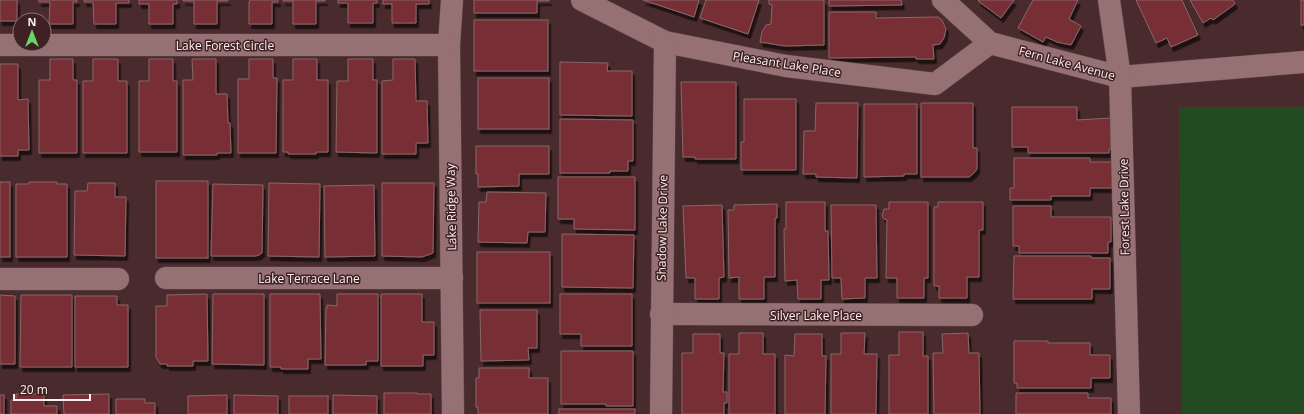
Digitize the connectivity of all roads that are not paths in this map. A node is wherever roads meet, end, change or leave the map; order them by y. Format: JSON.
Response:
{"nodes":[{"id":1,"x":452,"y":0,"type":"edge"},
{"id":2,"x":582,"y":0,"type":"edge"},
{"id":3,"x":944,"y":0,"type":"edge"},
{"id":4,"x":1110,"y":0,"type":"edge"},
{"id":5,"x":665,"y":42,"type":"junction"},
{"id":6,"x":990,"y":43,"type":"junction"},
{"id":7,"x":0,"y":45,"type":"edge"},
{"id":8,"x":449,"y":45,"type":"junction"},
{"id":9,"x":1304,"y":62,"type":"edge"},
{"id":10,"x":1120,"y":77,"type":"junction"},
{"id":11,"x":166,"y":278,"type":"dead end"},
{"id":12,"x":452,"y":278,"type":"junction"},
{"id":13,"x":0,"y":279,"type":"edge"},
{"id":14,"x":118,"y":279,"type":"dead end"},
{"id":15,"x":661,"y":314,"type":"junction"},
{"id":16,"x":972,"y":315,"type":"dead end"},
{"id":17,"x":453,"y":414,"type":"edge"},
{"id":18,"x":661,"y":414,"type":"edge"},
{"id":19,"x":1129,"y":414,"type":"edge"}],
"edges":[{"from":1,"to":8,"type":"street","name":"Lake Ridge Way"},
{"from":2,"to":5,"type":"street","name":"Pleasant Lake Place"},
{"from":3,"to":6,"type":"street","name":"Fern Lake Avenue"},
{"from":4,"to":10,"type":"street","name":"Forest Lake Drive"},
{"from":5,"to":6,"type":"street","name":"Pleasant Lake Place"},
{"from":5,"to":15,"type":"street","name":"Shadow Lake Drive"},
{"from":6,"to":10,"type":"street","name":"Fern Lake Avenue"},
{"from":7,"to":8,"type":"street","name":"Lake Forest Circle"},
{"from":8,"to":12,"type":"street","name":"Lake Ridge Way"},
{"from":9,"to":10,"type":"street","name":"Fern Lake Avenue"},
{"from":10,"to":19,"type":"street","name":"Forest Lake Drive"},
{"from":11,"to":12,"type":"street","name":"Lake Terrace Lane"},
{"from":12,"to":17,"type":"street","name":"Lake Ridge Way"},
{"from":13,"to":14,"type":"street"},
{"from":15,"to":16,"type":"street","name":"Silver Lake Place"},
{"from":15,"to":18,"type":"street","name":"Shadow Lake Drive"}]}
